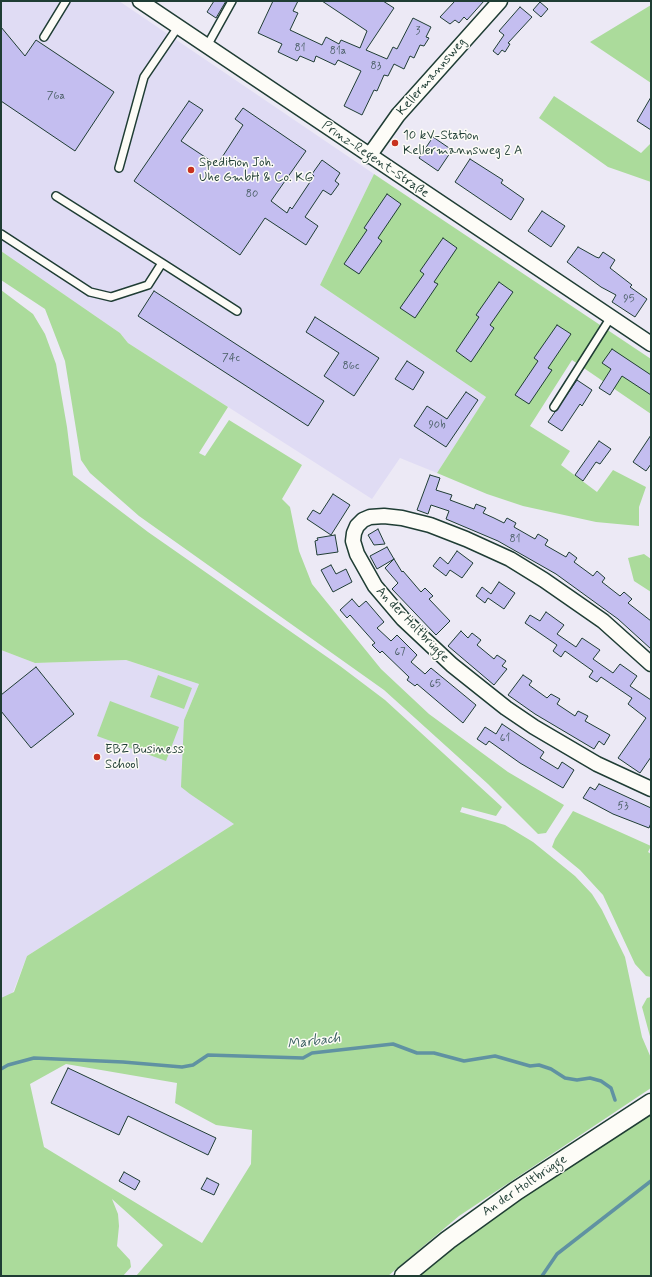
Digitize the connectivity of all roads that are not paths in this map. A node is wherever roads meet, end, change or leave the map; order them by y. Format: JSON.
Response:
{"nodes":[{"id":1,"x":66,"y":1,"type":"edge"},
{"id":2,"x":140,"y":1,"type":"edge"},
{"id":3,"x":232,"y":1,"type":"edge"},
{"id":4,"x":500,"y":1,"type":"edge"},
{"id":5,"x":178,"y":27,"type":"junction"},
{"id":6,"x":44,"y":37,"type":"dead end"},
{"id":7,"x":207,"y":46,"type":"junction"},
{"id":8,"x":369,"y":156,"type":"junction"},
{"id":9,"x":120,"y":168,"type":"dead end"},
{"id":10,"x":56,"y":196,"type":"dead end"},
{"id":11,"x":1,"y":234,"type":"edge"},
{"id":12,"x":162,"y":263,"type":"junction"},
{"id":13,"x":237,"y":311,"type":"dead end"},
{"id":14,"x":611,"y":317,"type":"junction"},
{"id":15,"x":651,"y":344,"type":"edge"},
{"id":16,"x":554,"y":407,"type":"dead end"},
{"id":17,"x":651,"y":664,"type":"edge"},
{"id":18,"x":651,"y":789,"type":"edge"},
{"id":19,"x":651,"y":1103,"type":"edge"},
{"id":20,"x":404,"y":1276,"type":"edge"}],
"edges":[{"from":1,"to":6,"type":"lane"},
{"from":2,"to":5,"type":"street","name":"Prinz-Regent-Straße"},
{"from":3,"to":7,"type":"lane"},
{"from":4,"to":8,"type":"street","name":"Kellermannsweg"},
{"from":5,"to":7,"type":"street","name":"Prinz-Regent-Straße"},
{"from":5,"to":9,"type":"lane"},
{"from":7,"to":8,"type":"street","name":"Prinz-Regent-Straße"},
{"from":8,"to":14,"type":"street","name":"Prinz-Regent-Straße"},
{"from":10,"to":12,"type":"lane"},
{"from":11,"to":12,"type":"lane"},
{"from":12,"to":13,"type":"lane"},
{"from":14,"to":15,"type":"street","name":"Prinz-Regent-Straße"},
{"from":14,"to":16,"type":"lane"},
{"from":17,"to":18,"type":"street","name":"An der Holtbrügge"},
{"from":19,"to":20,"type":"street","name":"An der Holtbrügge"}]}
